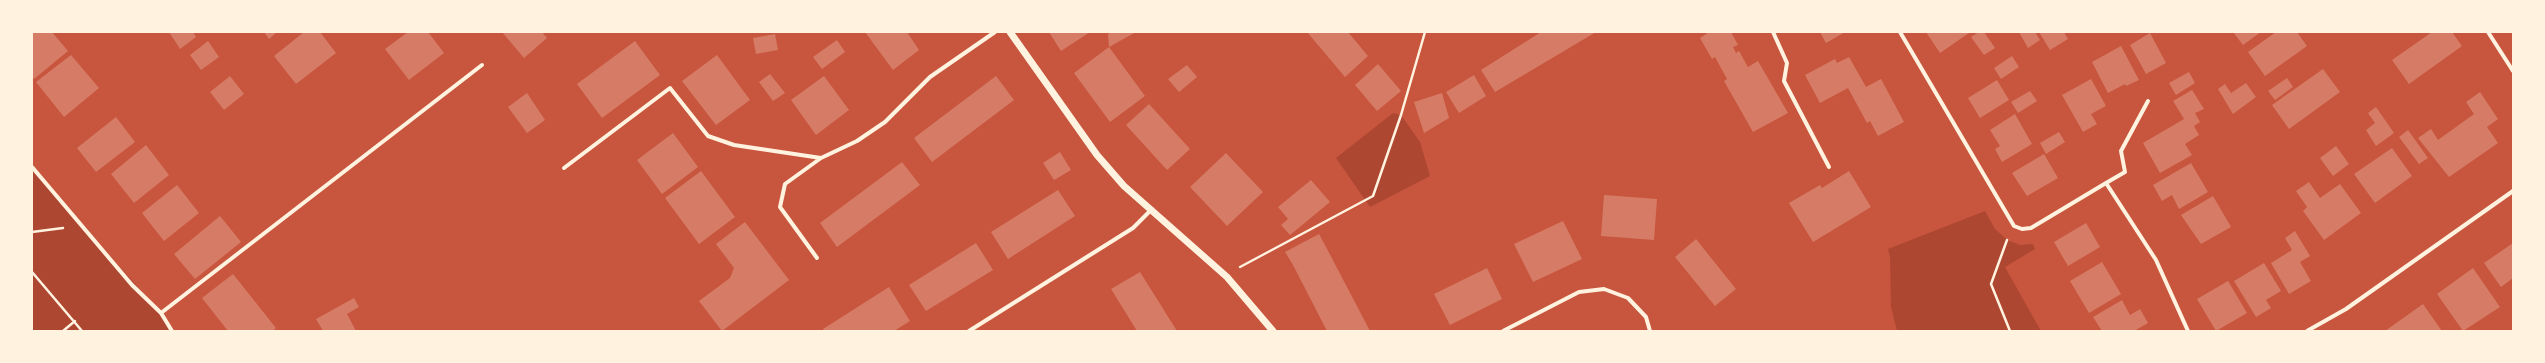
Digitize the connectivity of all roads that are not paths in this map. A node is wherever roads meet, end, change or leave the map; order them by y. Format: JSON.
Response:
{"nodes":[{"id":1,"x":995,"y":32,"type":"edge"},
{"id":2,"x":1010,"y":32,"type":"edge"},
{"id":3,"x":1773,"y":32,"type":"edge"},
{"id":4,"x":1900,"y":32,"type":"edge"},
{"id":5,"x":2488,"y":32,"type":"edge"},
{"id":6,"x":482,"y":65,"type":"dead end"},
{"id":7,"x":2513,"y":71,"type":"edge"},
{"id":8,"x":2148,"y":101,"type":"dead end"},
{"id":9,"x":821,"y":158,"type":"junction"},
{"id":10,"x":32,"y":167,"type":"edge"},
{"id":11,"x":1830,"y":167,"type":"dead end"},
{"id":12,"x":564,"y":168,"type":"dead end"},
{"id":13,"x":2106,"y":183,"type":"junction"},
{"id":14,"x":2513,"y":191,"type":"edge"},
{"id":15,"x":1152,"y":209,"type":"junction"},
{"id":16,"x":817,"y":258,"type":"dead end"},
{"id":17,"x":161,"y":313,"type":"junction"},
{"id":18,"x":172,"y":331,"type":"edge"},
{"id":19,"x":969,"y":331,"type":"edge"},
{"id":20,"x":1274,"y":331,"type":"edge"},
{"id":21,"x":1504,"y":331,"type":"edge"},
{"id":22,"x":1650,"y":331,"type":"edge"},
{"id":23,"x":2188,"y":331,"type":"edge"},
{"id":24,"x":2307,"y":331,"type":"edge"}],
"edges":[{"from":1,"to":9,"type":"street"},
{"from":2,"to":15,"type":"street"},
{"from":3,"to":11,"type":"street"},
{"from":4,"to":13,"type":"street"},
{"from":5,"to":7,"type":"street"},
{"from":6,"to":17,"type":"street"},
{"from":8,"to":13,"type":"street"},
{"from":9,"to":12,"type":"street"},
{"from":9,"to":16,"type":"street"},
{"from":10,"to":17,"type":"street"},
{"from":13,"to":23,"type":"street"},
{"from":14,"to":24,"type":"street"},
{"from":15,"to":19,"type":"street"},
{"from":15,"to":20,"type":"street"},
{"from":17,"to":18,"type":"street"},
{"from":21,"to":22,"type":"street"}]}
